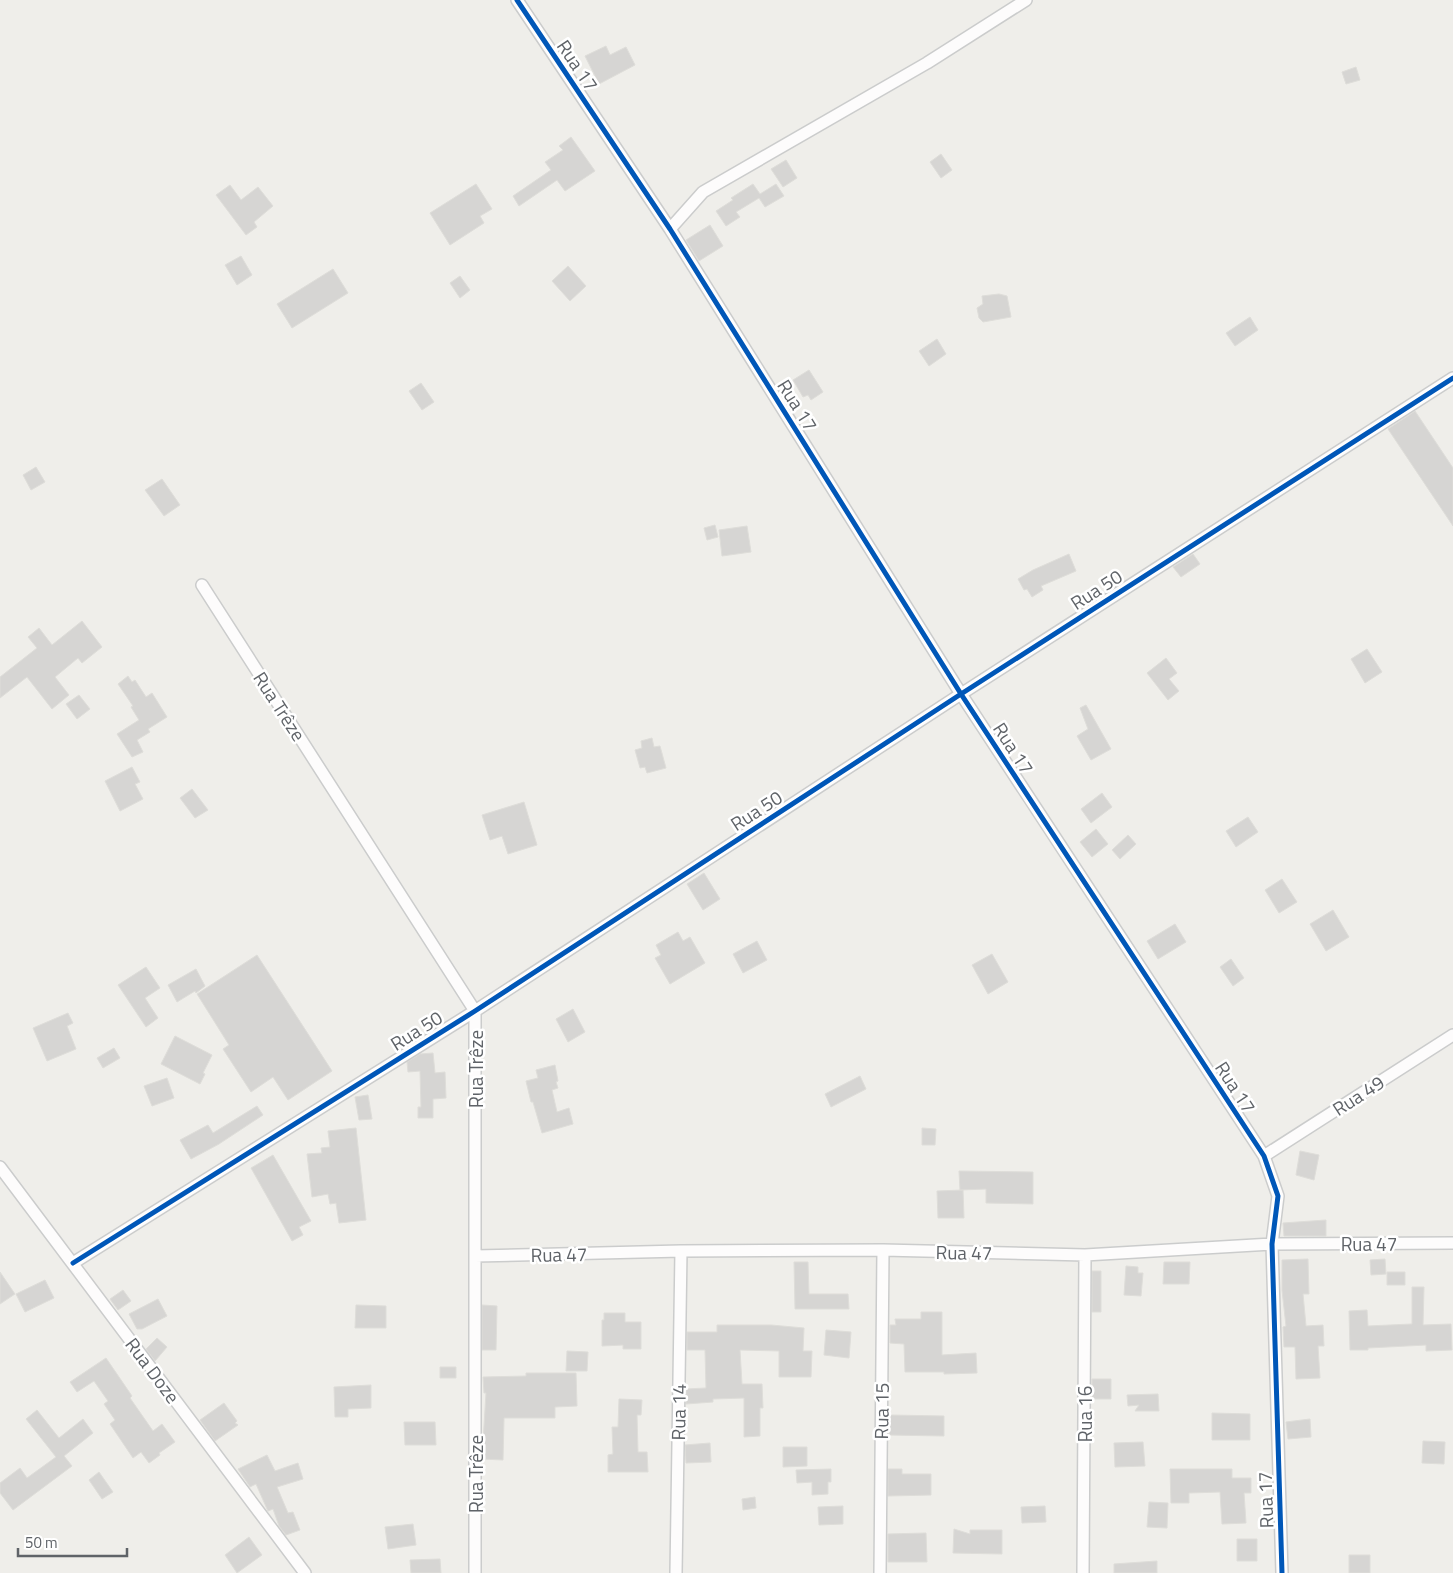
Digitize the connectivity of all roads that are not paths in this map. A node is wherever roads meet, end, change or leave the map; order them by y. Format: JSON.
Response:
{"nodes":[{"id":1,"x":517,"y":0,"type":"edge"},
{"id":2,"x":1026,"y":0,"type":"edge"},
{"id":3,"x":670,"y":229,"type":"junction"},
{"id":4,"x":1453,"y":378,"type":"edge"},
{"id":5,"x":202,"y":585,"type":"dead end"},
{"id":6,"x":961,"y":694,"type":"junction"},
{"id":7,"x":475,"y":1011,"type":"junction"},
{"id":8,"x":1453,"y":1035,"type":"edge"},
{"id":9,"x":1264,"y":1156,"type":"junction"},
{"id":10,"x":0,"y":1167,"type":"edge"},
{"id":11,"x":1453,"y":1243,"type":"edge"},
{"id":12,"x":1272,"y":1244,"type":"junction"},
{"id":13,"x":883,"y":1250,"type":"junction"},
{"id":14,"x":681,"y":1251,"type":"junction"},
{"id":15,"x":1085,"y":1255,"type":"junction"},
{"id":16,"x":475,"y":1256,"type":"junction"},
{"id":17,"x":73,"y":1263,"type":"junction"},
{"id":18,"x":305,"y":1573,"type":"edge"},
{"id":19,"x":475,"y":1573,"type":"edge"},
{"id":20,"x":676,"y":1573,"type":"edge"},
{"id":21,"x":880,"y":1573,"type":"edge"},
{"id":22,"x":1083,"y":1573,"type":"edge"},
{"id":23,"x":1282,"y":1573,"type":"edge"}],
"edges":[{"from":1,"to":3,"type":"street","name":"Rua 17"},
{"from":2,"to":3,"type":"street"},
{"from":3,"to":6,"type":"street","name":"Rua 17"},
{"from":4,"to":6,"type":"street","name":"Rua 50"},
{"from":5,"to":7,"type":"street","name":"Rua Trêze"},
{"from":6,"to":7,"type":"street","name":"Rua 50"},
{"from":6,"to":9,"type":"street","name":"Rua 17"},
{"from":7,"to":16,"type":"street","name":"Rua Trêze"},
{"from":7,"to":17,"type":"street","name":"Rua 50"},
{"from":8,"to":9,"type":"street","name":"Rua 49"},
{"from":9,"to":12,"type":"street","name":"Rua 17"},
{"from":10,"to":17,"type":"street","name":"Rua Doze"},
{"from":11,"to":12,"type":"street","name":"Rua 47"},
{"from":12,"to":15,"type":"street","name":"Rua 47"},
{"from":12,"to":23,"type":"street","name":"Rua 17"},
{"from":13,"to":14,"type":"street","name":"Rua 47"},
{"from":13,"to":15,"type":"street","name":"Rua 47"},
{"from":13,"to":21,"type":"street","name":"Rua 15"},
{"from":14,"to":16,"type":"street","name":"Rua 47"},
{"from":14,"to":20,"type":"street","name":"Rua 14"},
{"from":15,"to":22,"type":"street","name":"Rua 16"},
{"from":16,"to":19,"type":"street","name":"Rua Trêze"},
{"from":17,"to":18,"type":"street","name":"Rua Doze"}]}
